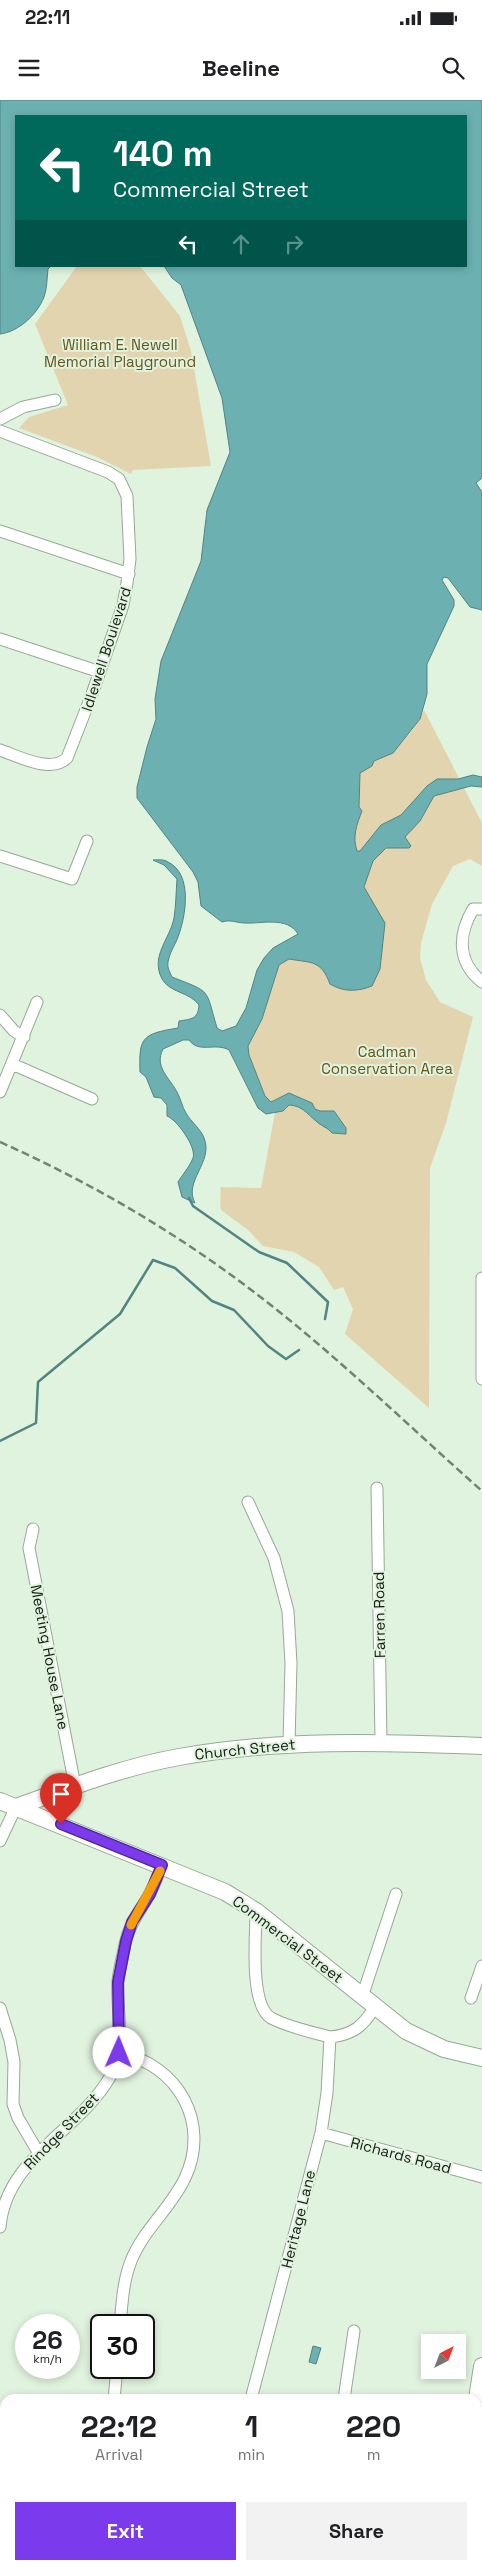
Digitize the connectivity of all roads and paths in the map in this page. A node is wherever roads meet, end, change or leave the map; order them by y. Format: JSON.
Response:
{"nodes":[{"id":1,"x":55,"y":400,"type":"dead end"},
{"id":2,"x":0,"y":419,"type":"edge"},
{"id":3,"x":0,"y":431,"type":"edge"},
{"id":4,"x":0,"y":531,"type":"edge"},
{"id":5,"x":129,"y":574,"type":"junction"},
{"id":6,"x":0,"y":639,"type":"edge"},
{"id":7,"x":100,"y":672,"type":"junction"},
{"id":8,"x":0,"y":750,"type":"edge"},
{"id":9,"x":86,"y":841,"type":"dead end"},
{"id":10,"x":0,"y":856,"type":"edge"},
{"id":11,"x":482,"y":910,"type":"edge"},
{"id":12,"x":482,"y":982,"type":"edge"},
{"id":13,"x":37,"y":1002,"type":"dead end"},
{"id":14,"x":0,"y":1015,"type":"edge"},
{"id":15,"x":24,"y":1037,"type":"junction"},
{"id":16,"x":12,"y":1064,"type":"junction"},
{"id":17,"x":0,"y":1092,"type":"edge"},
{"id":18,"x":92,"y":1099,"type":"dead end"},
{"id":19,"x":482,"y":1278,"type":"edge"},
{"id":20,"x":482,"y":1379,"type":"edge"},
{"id":21,"x":377,"y":1488,"type":"dead end"},
{"id":22,"x":248,"y":1502,"type":"dead end"},
{"id":23,"x":33,"y":1529,"type":"dead end"},
{"id":24,"x":381,"y":1742,"type":"junction"},
{"id":25,"x":289,"y":1744,"type":"junction"},
{"id":26,"x":482,"y":1746,"type":"edge"},
{"id":27,"x":75,"y":1786,"type":"junction"},
{"id":28,"x":0,"y":1801,"type":"edge"},
{"id":29,"x":16,"y":1807,"type":"junction"},
{"id":30,"x":0,"y":1841,"type":"edge"},
{"id":31,"x":162,"y":1865,"type":"junction"},
{"id":32,"x":396,"y":1894,"type":"dead end"},
{"id":33,"x":256,"y":1911,"type":"junction"},
{"id":34,"x":482,"y":1966,"type":"edge"},
{"id":35,"x":362,"y":1997,"type":"junction"},
{"id":36,"x":471,"y":1998,"type":"dead end"},
{"id":37,"x":0,"y":2008,"type":"edge"},
{"id":38,"x":375,"y":2008,"type":"junction"},
{"id":39,"x":330,"y":2037,"type":"junction"},
{"id":40,"x":119,"y":2053,"type":"junction"},
{"id":41,"x":482,"y":2058,"type":"edge"},
{"id":42,"x":321,"y":2133,"type":"junction"},
{"id":43,"x":38,"y":2152,"type":"junction"},
{"id":44,"x":482,"y":2177,"type":"edge"},
{"id":45,"x":0,"y":2226,"type":"edge"},
{"id":46,"x":121,"y":2314,"type":"edge"},
{"id":47,"x":354,"y":2331,"type":"dead end"},
{"id":48,"x":482,"y":2366,"type":"edge"},
{"id":49,"x":116,"y":2379,"type":"edge"},
{"id":50,"x":114,"y":2394,"type":"edge"},
{"id":51,"x":252,"y":2394,"type":"edge"},
{"id":52,"x":345,"y":2394,"type":"edge"},
{"id":53,"x":478,"y":2394,"type":"edge"}],
"edges":[{"from":1,"to":2,"type":"street"},
{"from":3,"to":5,"type":"street","name":"Idlewell Boulevard"},
{"from":4,"to":5,"type":"street"},
{"from":5,"to":7,"type":"street","name":"Idlewell Boulevard"},
{"from":6,"to":7,"type":"street"},
{"from":7,"to":8,"type":"street","name":"Idlewell Boulevard"},
{"from":9,"to":10,"type":"street"},
{"from":11,"to":12,"type":"street"},
{"from":13,"to":15,"type":"street"},
{"from":14,"to":15,"type":"street"},
{"from":15,"to":16,"type":"street"},
{"from":16,"to":17,"type":"street"},
{"from":16,"to":18,"type":"street"},
{"from":19,"to":20,"type":"street"},
{"from":21,"to":24,"type":"street","name":"Farren Road"},
{"from":22,"to":25,"type":"street"},
{"from":23,"to":27,"type":"street","name":"Meeting House Lane"},
{"from":24,"to":25,"type":"main road","name":"Church Street"},
{"from":24,"to":26,"type":"main road","name":"Church Street"},
{"from":25,"to":27,"type":"main road","name":"Church Street"},
{"from":27,"to":29,"type":"main road","name":"Church Street"},
{"from":28,"to":29,"type":"main road","name":"Commercial Street"},
{"from":29,"to":30,"type":"street"},
{"from":29,"to":31,"type":"main road","name":"Commercial Street"},
{"from":31,"to":33,"type":"main road","name":"Commercial Street"},
{"from":31,"to":40,"type":"street","name":"Rindge Street"},
{"from":32,"to":35,"type":"street"},
{"from":33,"to":35,"type":"main road","name":"Commercial Street"},
{"from":33,"to":39,"type":"street"},
{"from":34,"to":36,"type":"street"},
{"from":35,"to":38,"type":"main road","name":"Commercial Street"},
{"from":37,"to":43,"type":"street"},
{"from":38,"to":39,"type":"street"},
{"from":38,"to":41,"type":"main road","name":"Commercial Street"},
{"from":39,"to":42,"type":"street","name":"Heritage Lane"},
{"from":40,"to":43,"type":"street","name":"Rindge Street"},
{"from":40,"to":46,"type":"street"},
{"from":42,"to":44,"type":"street","name":"Richards Road"},
{"from":42,"to":51,"type":"street","name":"Heritage Lane"},
{"from":43,"to":45,"type":"street","name":"Rindge Street"},
{"from":47,"to":52,"type":"street"},
{"from":48,"to":53,"type":"main road"},
{"from":49,"to":50,"type":"street"}]}
